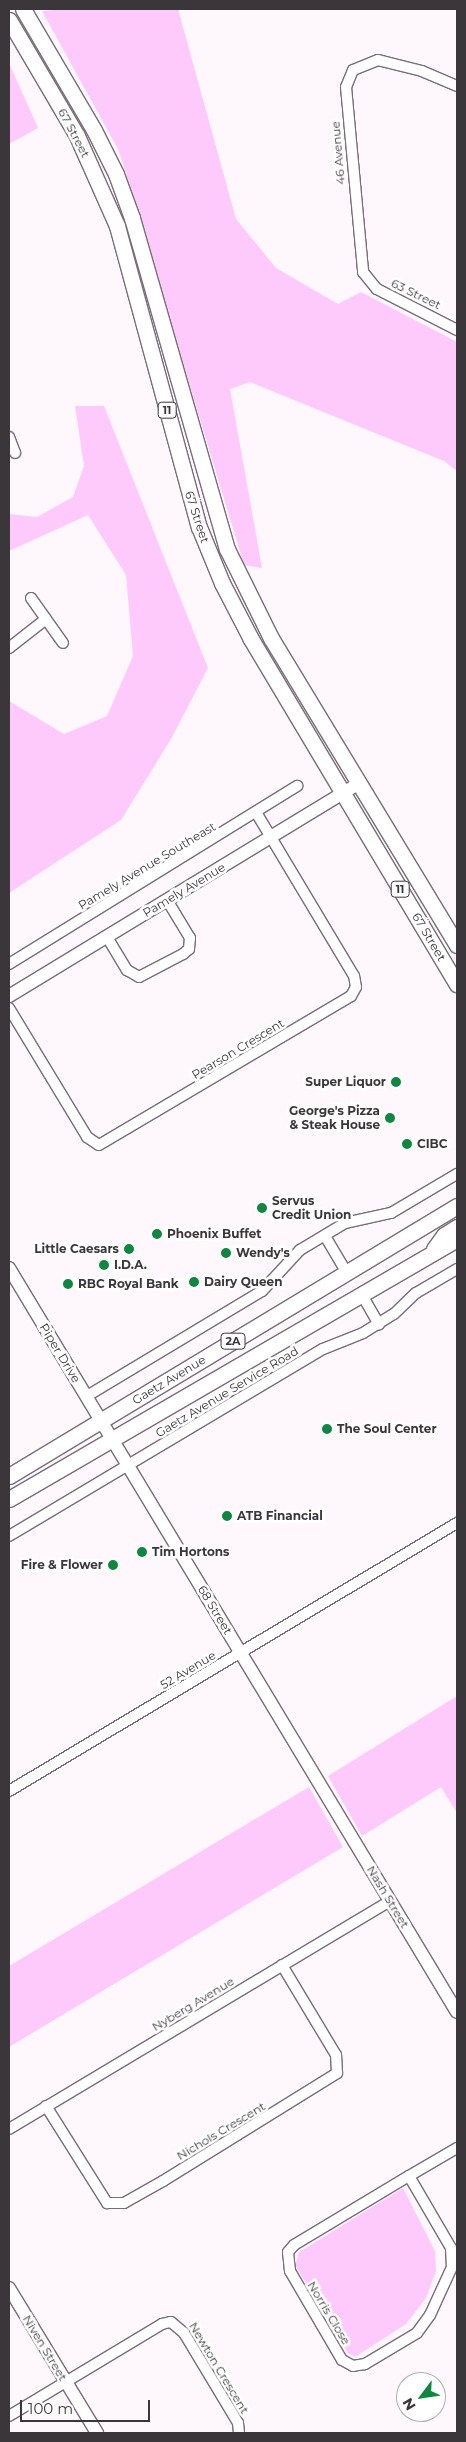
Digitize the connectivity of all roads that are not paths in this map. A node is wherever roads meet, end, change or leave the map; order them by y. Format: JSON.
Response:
{"nodes":[{"id":1,"x":24,"y":12,"type":"edge"},
{"id":2,"x":9,"y":20,"type":"edge"},
{"id":3,"x":457,"y":86,"type":"edge"},
{"id":4,"x":366,"y":278,"type":"joint"},
{"id":5,"x":457,"y":330,"type":"edge"},
{"id":6,"x":9,"y":437,"type":"edge"},
{"id":7,"x":15,"y":453,"type":"dead end"},
{"id":8,"x":31,"y":598,"type":"dead end"},
{"id":9,"x":46,"y":619,"type":"junction"},
{"id":10,"x":63,"y":643,"type":"dead end"},
{"id":11,"x":9,"y":648,"type":"edge"},
{"id":12,"x":358,"y":784,"type":"junction"},
{"id":13,"x":297,"y":786,"type":"dead end"},
{"id":14,"x":344,"y":792,"type":"junction"},
{"id":15,"x":257,"y":814,"type":"junction"},
{"id":16,"x":271,"y":837,"type":"junction"},
{"id":17,"x":167,"y":900,"type":"junction"},
{"id":18,"x":422,"y":924,"type":"junction"},
{"id":19,"x":107,"y":937,"type":"junction"},
{"id":20,"x":457,"y":945,"type":"edge"},
{"id":21,"x":9,"y":964,"type":"edge"},
{"id":22,"x":457,"y":968,"type":"edge"},
{"id":23,"x":457,"y":984,"type":"edge"},
{"id":24,"x":9,"y":996,"type":"edge"},
{"id":25,"x":9,"y":1008,"type":"edge"},
{"id":26,"x":457,"y":1174,"type":"edge"},
{"id":27,"x":457,"y":1206,"type":"edge"},
{"id":28,"x":457,"y":1226,"type":"edge"},
{"id":29,"x":325,"y":1236,"type":"junction"},
{"id":30,"x":457,"y":1239,"type":"edge"},
{"id":31,"x":427,"y":1258,"type":"junction"},
{"id":32,"x":9,"y":1268,"type":"edge"},
{"id":33,"x":457,"y":1269,"type":"edge"},
{"id":34,"x":347,"y":1273,"type":"junction"},
{"id":35,"x":362,"y":1295,"type":"junction"},
{"id":36,"x":379,"y":1324,"type":"junction"},
{"id":37,"x":87,"y":1396,"type":"junction"},
{"id":38,"x":102,"y":1421,"type":"junction"},
{"id":39,"x":112,"y":1438,"type":"junction"},
{"id":40,"x":128,"y":1466,"type":"junction"},
{"id":41,"x":9,"y":1476,"type":"edge"},
{"id":42,"x":9,"y":1499,"type":"edge"},
{"id":43,"x":457,"y":1523,"type":"edge"},
{"id":44,"x":9,"y":1536,"type":"edge"},
{"id":45,"x":241,"y":1653,"type":"junction"},
{"id":46,"x":318,"y":1782,"type":"joint"},
{"id":47,"x":9,"y":1791,"type":"edge"},
{"id":48,"x":390,"y":1901,"type":"junction"},
{"id":49,"x":282,"y":1965,"type":"junction"},
{"id":50,"x":457,"y":2012,"type":"edge"},
{"id":51,"x":46,"y":2106,"type":"junction"},
{"id":52,"x":9,"y":2129,"type":"edge"},
{"id":53,"x":457,"y":2148,"type":"edge"},
{"id":54,"x":409,"y":2176,"type":"junction"},
{"id":55,"x":9,"y":2288,"type":"edge"},
{"id":56,"x":66,"y":2382,"type":"junction"},
{"id":57,"x":9,"y":2416,"type":"edge"},
{"id":58,"x":97,"y":2433,"type":"edge"},
{"id":59,"x":239,"y":2433,"type":"edge"}],
"edges":[{"from":1,"to":12,"type":"main road","name":"67 Street","number":"11"},
{"from":2,"to":14,"type":"main road","name":"67 Street","number":"11"},
{"from":3,"to":4,"type":"street","name":"46 Avenue"},
{"from":4,"to":5,"type":"street","name":"63 Street"},
{"from":6,"to":7,"type":"street"},
{"from":8,"to":9,"type":"street"},
{"from":9,"to":10,"type":"street"},
{"from":9,"to":11,"type":"street"},
{"from":12,"to":14,"type":"street","name":"Pamely Avenue"},
{"from":12,"to":20,"type":"main road","name":"67 Street","number":"11"},
{"from":13,"to":15,"type":"street","name":"Pamely Avenue Southeast"},
{"from":14,"to":16,"type":"street","name":"Pamely Avenue"},
{"from":14,"to":18,"type":"main road","name":"67 Street","number":"11"},
{"from":15,"to":16,"type":"street","name":"Pearson Crescent"},
{"from":15,"to":21,"type":"street","name":"Pamely Avenue Southeast"},
{"from":16,"to":17,"type":"street","name":"Pamely Avenue"},
{"from":16,"to":25,"type":"street","name":"Pearson Crescent"},
{"from":17,"to":19,"type":"street","name":"Pamely Avenue"},
{"from":17,"to":19,"type":"street"},
{"from":18,"to":22,"type":"main road"},
{"from":18,"to":23,"type":"main road","name":"67 Street","number":"11"},
{"from":19,"to":24,"type":"street","name":"Pamely Avenue"},
{"from":26,"to":29,"type":"street"},
{"from":27,"to":34,"type":"main road","name":"Gaetz Avenue","number":"2A"},
{"from":28,"to":31,"type":"main road"},
{"from":29,"to":34,"type":"street"},
{"from":29,"to":37,"type":"street"},
{"from":30,"to":31,"type":"main road","name":"Gaetz Avenue","number":"2A"},
{"from":31,"to":35,"type":"main road","name":"Gaetz Avenue","number":"2A"},
{"from":32,"to":37,"type":"street","name":"Piper Drive"},
{"from":33,"to":36,"type":"street","name":"Gaetz Avenue Service Road"},
{"from":34,"to":38,"type":"main road","name":"Gaetz Avenue","number":"2A"},
{"from":35,"to":36,"type":"street"},
{"from":35,"to":39,"type":"main road","name":"Gaetz Avenue","number":"2A"},
{"from":36,"to":40,"type":"street","name":"Gaetz Avenue Service Road"},
{"from":37,"to":38,"type":"street","name":"Piper Drive"},
{"from":38,"to":39,"type":"street","name":"Piper Drive"},
{"from":38,"to":41,"type":"main road","name":"Gaetz Avenue","number":"2A"},
{"from":39,"to":40,"type":"street","name":"68 Street"},
{"from":39,"to":42,"type":"main road","name":"Gaetz Avenue","number":"2A"},
{"from":40,"to":44,"type":"street","name":"Gaetz Avenue Service Road"},
{"from":40,"to":45,"type":"street","name":"68 Street"},
{"from":43,"to":45,"type":"street","name":"52 Avenue"},
{"from":45,"to":46,"type":"street","name":"68 Street"},
{"from":45,"to":47,"type":"street","name":"52 Avenue"},
{"from":46,"to":48,"type":"street","name":"Nash Street"},
{"from":48,"to":49,"type":"street","name":"Nyberg Avenue"},
{"from":48,"to":50,"type":"street","name":"Nash Street"},
{"from":49,"to":51,"type":"street","name":"Nyberg Avenue"},
{"from":49,"to":51,"type":"street","name":"Nichols Crescent"},
{"from":51,"to":52,"type":"street","name":"Nyberg Avenue"},
{"from":53,"to":54,"type":"street","name":"Norris Close"},
{"from":54,"to":54,"type":"street","name":"Norris Close"},
{"from":55,"to":56,"type":"street","name":"Niven Street"},
{"from":56,"to":57,"type":"street"},
{"from":56,"to":58,"type":"street","name":"Niven Street"},
{"from":56,"to":59,"type":"street","name":"Newton Crescent"}]}
